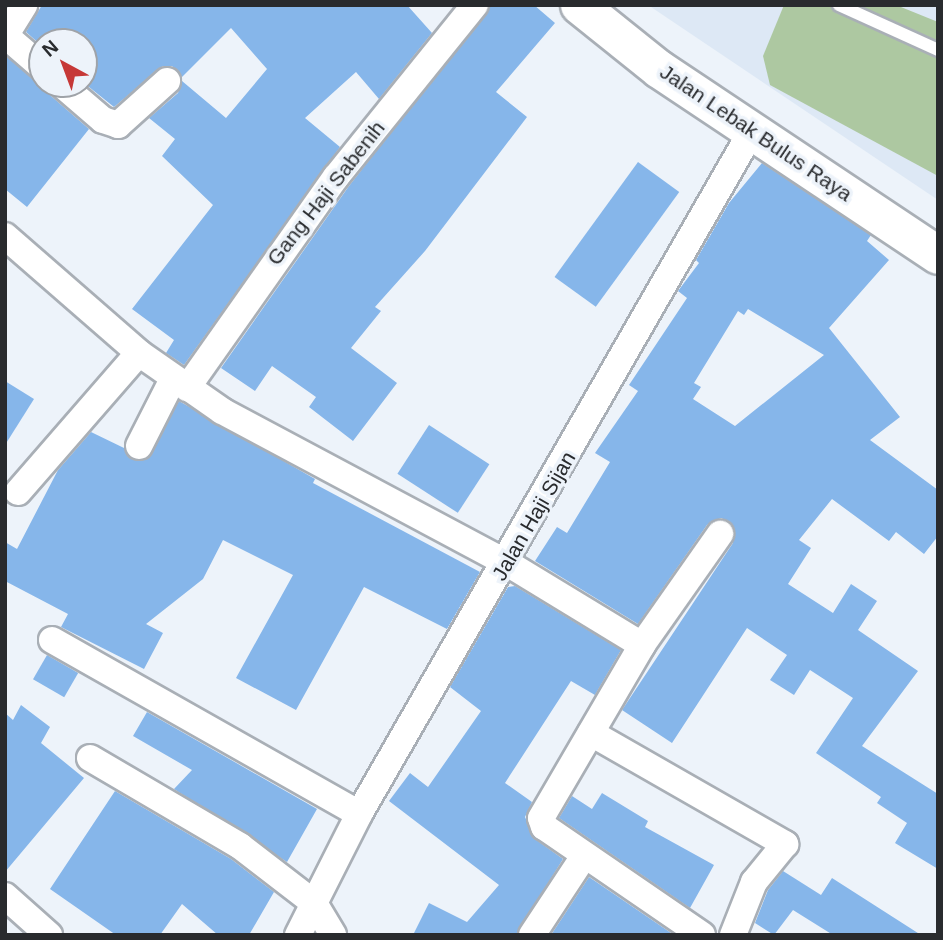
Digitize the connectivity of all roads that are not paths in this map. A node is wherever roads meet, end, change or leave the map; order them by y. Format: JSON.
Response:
{"nodes":[{"id":1,"x":24,"y":5,"type":"edge"},
{"id":2,"x":475,"y":5,"type":"edge"},
{"id":3,"x":579,"y":5,"type":"edge"},
{"id":4,"x":839,"y":5,"type":"edge"},
{"id":5,"x":5,"y":36,"type":"edge"},
{"id":6,"x":938,"y":50,"type":"edge"},
{"id":7,"x":28,"y":55,"type":"edge"},
{"id":8,"x":167,"y":80,"type":"dead end"},
{"id":9,"x":77,"y":98,"type":"edge"},
{"id":10,"x":753,"y":129,"type":"junction"},
{"id":11,"x":5,"y":236,"type":"edge"},
{"id":12,"x":938,"y":255,"type":"edge"},
{"id":13,"x":139,"y":353,"type":"junction"},
{"id":14,"x":180,"y":383,"type":"junction"},
{"id":15,"x":139,"y":446,"type":"dead end"},
{"id":16,"x":18,"y":492,"type":"dead end"},
{"id":17,"x":720,"y":534,"type":"dead end"},
{"id":18,"x":508,"y":563,"type":"junction"},
{"id":19,"x":52,"y":640,"type":"dead end"},
{"id":20,"x":642,"y":645,"type":"junction"},
{"id":21,"x":591,"y":733,"type":"junction"},
{"id":22,"x":90,"y":758,"type":"dead end"},
{"id":23,"x":359,"y":814,"type":"junction"},
{"id":24,"x":583,"y":856,"type":"junction"},
{"id":25,"x":5,"y":896,"type":"edge"},
{"id":26,"x":314,"y":903,"type":"junction"},
{"id":27,"x":49,"y":935,"type":"edge"},
{"id":28,"x":298,"y":935,"type":"edge"},
{"id":29,"x":333,"y":935,"type":"edge"},
{"id":30,"x":532,"y":935,"type":"edge"},
{"id":31,"x":702,"y":935,"type":"edge"},
{"id":32,"x":733,"y":935,"type":"edge"}],
"edges":[{"from":1,"to":5,"type":"street"},
{"from":2,"to":14,"type":"street","name":"Gang Haji Sabenih"},
{"from":3,"to":10,"type":"main road","name":"Jalan Lebak Bulus Raya"},
{"from":4,"to":6,"type":"lane"},
{"from":5,"to":7,"type":"street"},
{"from":8,"to":9,"type":"street"},
{"from":10,"to":12,"type":"main road","name":"Jalan Lebak Bulus Raya"},
{"from":10,"to":18,"type":"street","name":"Jalan Haji Sijan"},
{"from":11,"to":13,"type":"street"},
{"from":13,"to":14,"type":"street"},
{"from":13,"to":16,"type":"street"},
{"from":14,"to":15,"type":"street","name":"Gang Haji Sabenih"},
{"from":14,"to":18,"type":"street"},
{"from":17,"to":20,"type":"street"},
{"from":18,"to":20,"type":"street"},
{"from":18,"to":23,"type":"street","name":"Jalan Haji Sijan"},
{"from":19,"to":23,"type":"street"},
{"from":20,"to":21,"type":"street"},
{"from":21,"to":24,"type":"street"},
{"from":21,"to":32,"type":"street"},
{"from":22,"to":26,"type":"street"},
{"from":23,"to":26,"type":"street","name":"Jalan Haji Sijan"},
{"from":24,"to":30,"type":"street"},
{"from":24,"to":31,"type":"street"},
{"from":25,"to":27,"type":"street"},
{"from":26,"to":28,"type":"street","name":"Jalan Haji Sijan"},
{"from":26,"to":29,"type":"street"}]}
